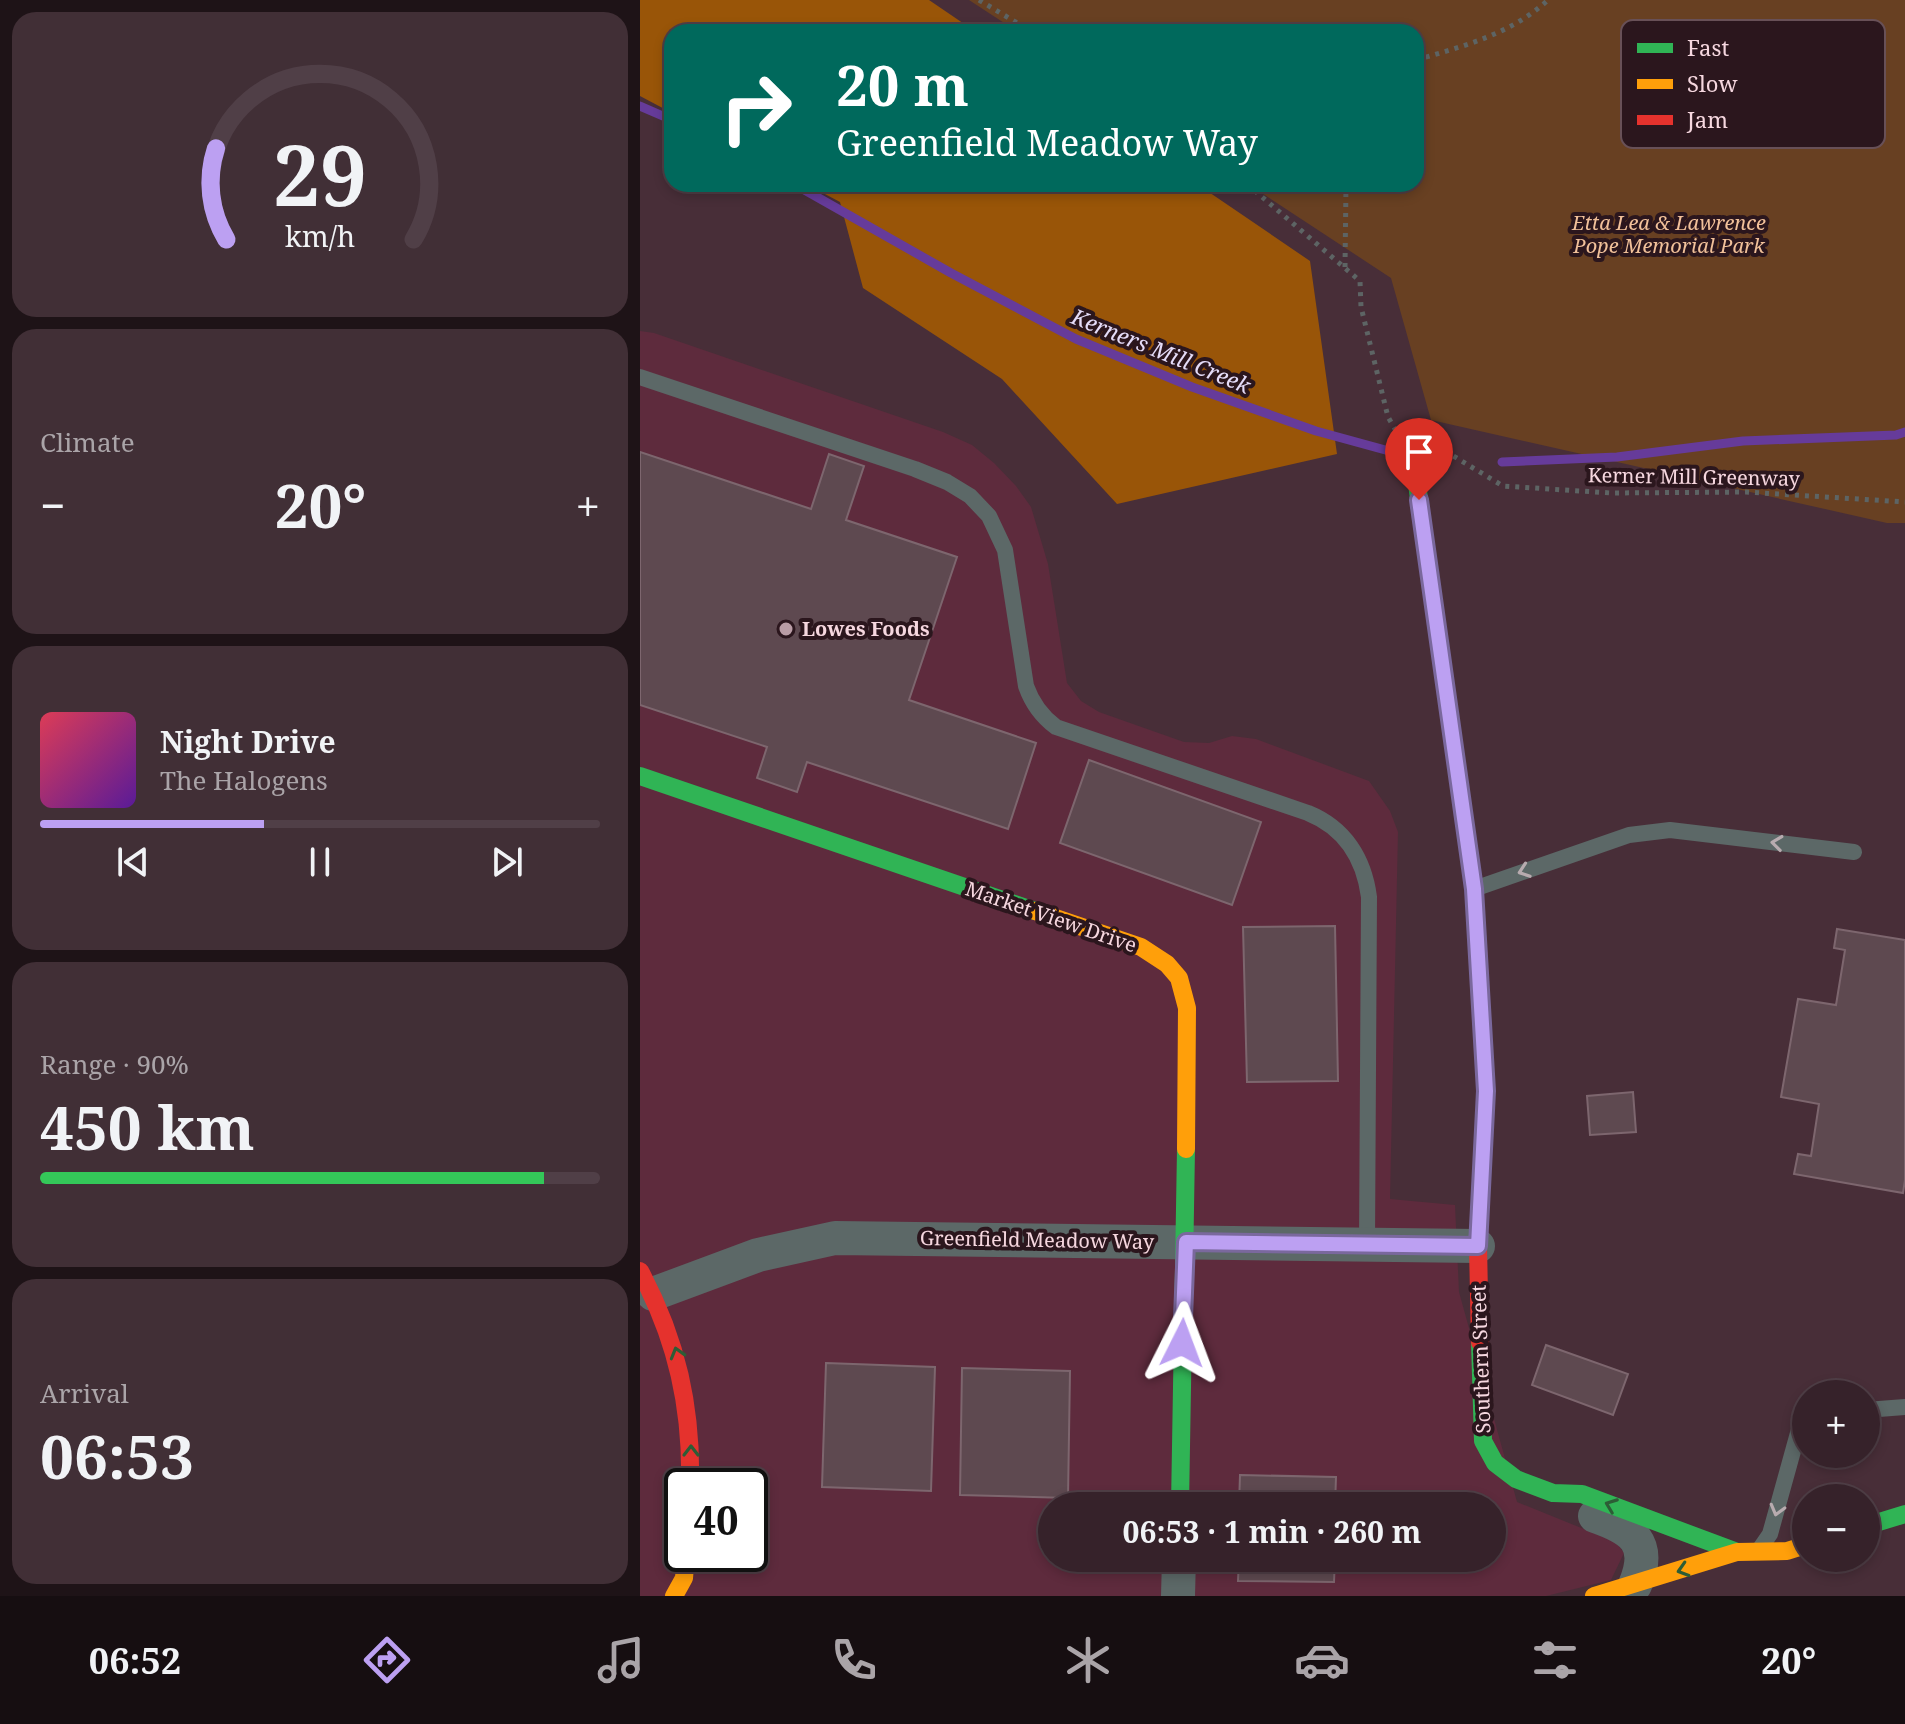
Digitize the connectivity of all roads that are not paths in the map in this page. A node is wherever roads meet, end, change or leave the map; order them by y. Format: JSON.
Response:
{"nodes":[{"id":1,"x":640,"y":377,"type":"edge"},
{"id":2,"x":1415,"y":470,"type":"dead end"},
{"id":3,"x":640,"y":776,"type":"edge"},
{"id":4,"x":1854,"y":852,"type":"dead end"},
{"id":5,"x":1474,"y":889,"type":"junction"},
{"id":6,"x":1186,"y":1242,"type":"junction"},
{"id":7,"x":1367,"y":1245,"type":"junction"},
{"id":8,"x":1478,"y":1246,"type":"junction"},
{"id":9,"x":647,"y":1283,"type":"edge"},
{"id":10,"x":1905,"y":1407,"type":"edge"},
{"id":11,"x":1880,"y":1409,"type":"edge"},
{"id":12,"x":1792,"y":1455,"type":"edge"},
{"id":13,"x":690,"y":1468,"type":"edge"},
{"id":14,"x":1180,"y":1492,"type":"edge"},
{"id":15,"x":1553,"y":1493,"type":"junction"},
{"id":16,"x":1905,"y":1514,"type":"edge"},
{"id":17,"x":1880,"y":1522,"type":"edge"},
{"id":18,"x":1792,"y":1549,"type":"edge"},
{"id":19,"x":1737,"y":1552,"type":"junction"},
{"id":20,"x":1763,"y":1560,"type":"junction"},
{"id":21,"x":684,"y":1572,"type":"edge"},
{"id":22,"x":1179,"y":1572,"type":"edge"},
{"id":23,"x":1635,"y":1585,"type":"junction"},
{"id":24,"x":674,"y":1596,"type":"edge"},
{"id":25,"x":1178,"y":1596,"type":"edge"},
{"id":26,"x":1594,"y":1596,"type":"edge"}],
"edges":[{"from":1,"to":7,"type":"lane"},
{"from":2,"to":5,"type":"street","name":"Southern Street"},
{"from":3,"to":6,"type":"street","name":"Market View Drive"},
{"from":4,"to":5,"type":"lane","one_way":true},
{"from":5,"to":8,"type":"street","name":"Southern Street"},
{"from":6,"to":7,"type":"street","name":"Greenfield Meadow Way"},
{"from":6,"to":9,"type":"street","name":"Greenfield Meadow Way"},
{"from":6,"to":14,"type":"street","name":"Market View Drive"},
{"from":7,"to":8,"type":"street","name":"Greenfield Meadow Way"},
{"from":8,"to":15,"type":"street","name":"Southern Street"},
{"from":13,"to":9,"type":"street","one_way":true},
{"from":10,"to":11,"type":"lane"},
{"from":12,"to":20,"type":"lane","one_way":true},
{"from":19,"to":15,"type":"street","name":"Southern Street","one_way":true},
{"from":15,"to":23,"type":"street","name":"Southern Street"},
{"from":16,"to":17,"type":"street"},
{"from":18,"to":20,"type":"street"},
{"from":19,"to":20,"type":"street"},
{"from":19,"to":23,"type":"street","one_way":true},
{"from":21,"to":24,"type":"street"},
{"from":22,"to":25,"type":"street"},
{"from":23,"to":26,"type":"street"}]}
